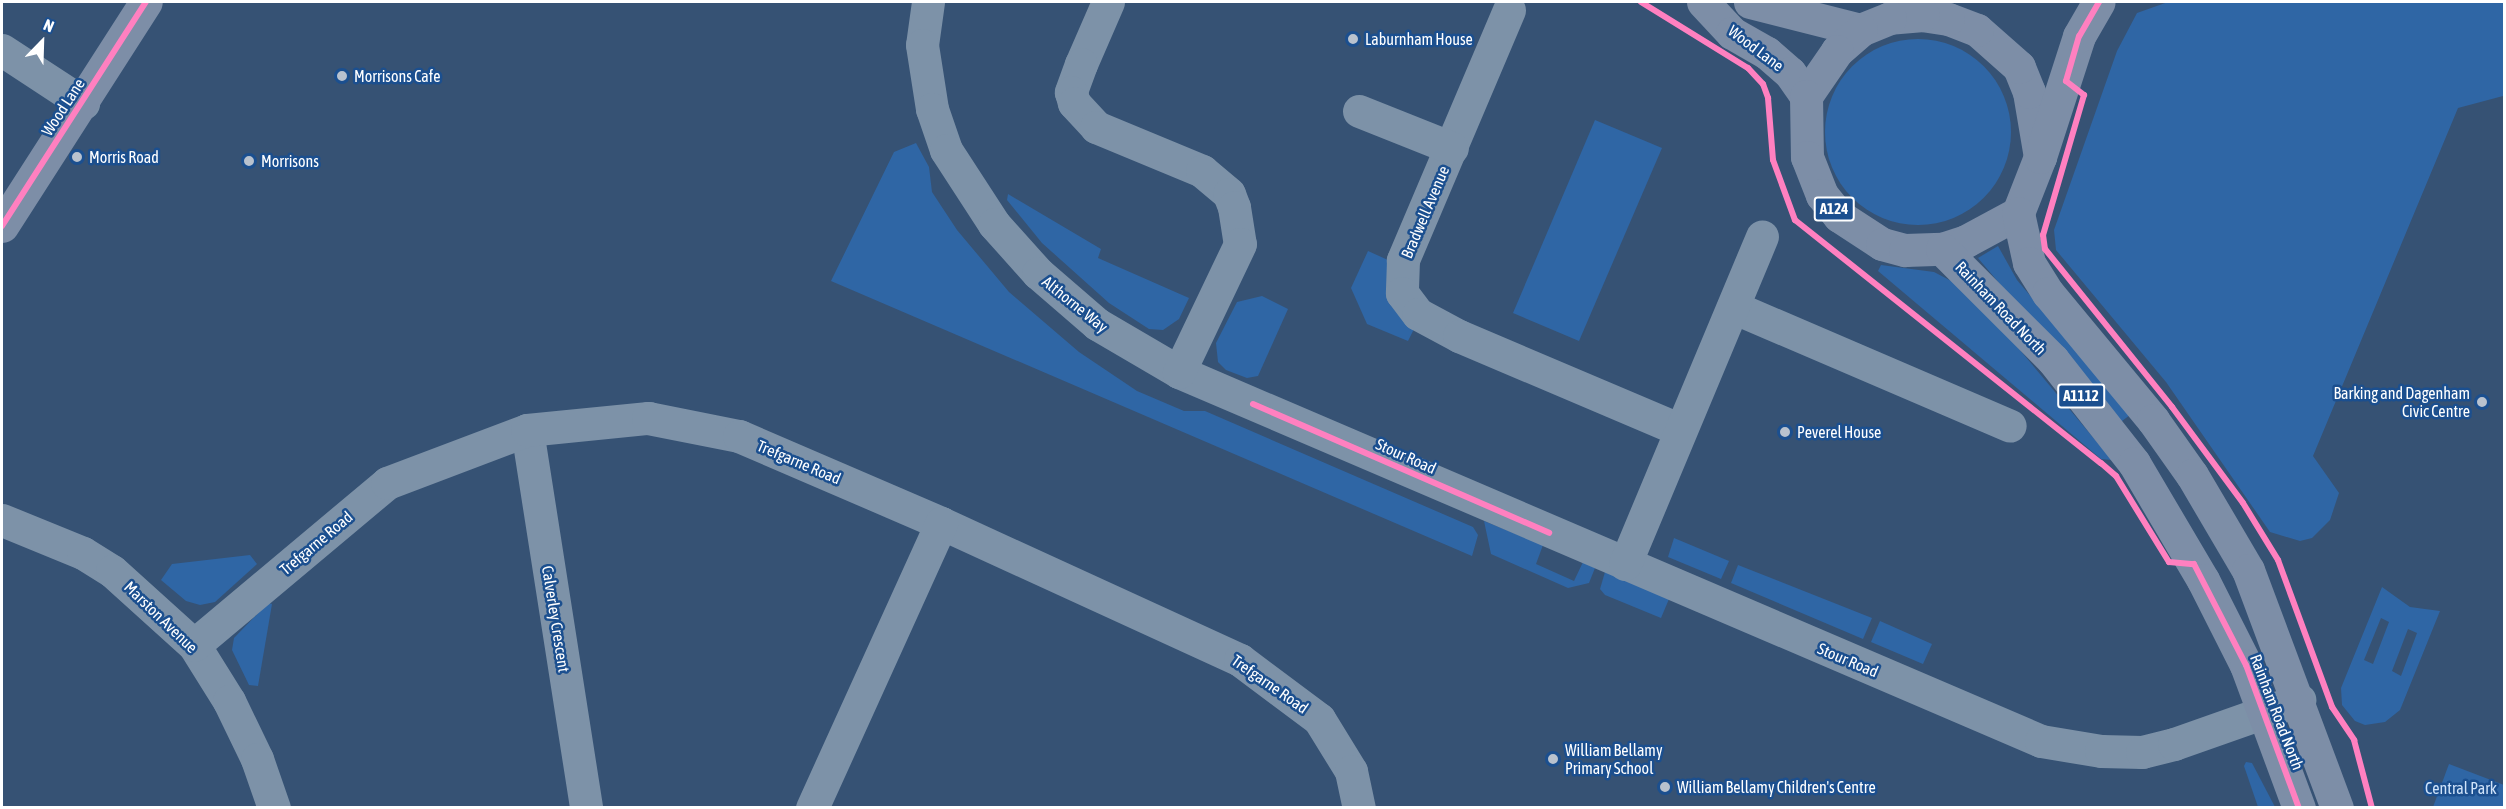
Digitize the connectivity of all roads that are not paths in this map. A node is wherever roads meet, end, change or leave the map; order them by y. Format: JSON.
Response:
{"nodes":[{"id":1,"x":146,"y":2,"type":"edge"},
{"id":2,"x":928,"y":2,"type":"edge"},
{"id":3,"x":1108,"y":2,"type":"edge"},
{"id":4,"x":1703,"y":2,"type":"edge"},
{"id":5,"x":1750,"y":2,"type":"edge"},
{"id":6,"x":1959,"y":2,"type":"edge"},
{"id":7,"x":2099,"y":2,"type":"edge"},
{"id":8,"x":1509,"y":10,"type":"dead end"},
{"id":9,"x":1923,"y":15,"type":"junction"},
{"id":10,"x":1861,"y":30,"type":"junction"},
{"id":11,"x":2,"y":50,"type":"edge"},
{"id":12,"x":1806,"y":96,"type":"junction"},
{"id":13,"x":83,"y":103,"type":"junction"},
{"id":14,"x":1359,"y":111,"type":"dead end"},
{"id":15,"x":1452,"y":148,"type":"junction"},
{"id":16,"x":2040,"y":157,"type":"junction"},
{"id":17,"x":2018,"y":213,"type":"junction"},
{"id":18,"x":2,"y":226,"type":"edge"},
{"id":19,"x":1762,"y":236,"type":"dead end"},
{"id":20,"x":1942,"y":249,"type":"junction"},
{"id":21,"x":1733,"y":307,"type":"junction"},
{"id":22,"x":1179,"y":372,"type":"junction"},
{"id":23,"x":2010,"y":426,"type":"dead end"},
{"id":24,"x":527,"y":430,"type":"junction"},
{"id":25,"x":1680,"y":430,"type":"junction"},
{"id":26,"x":2,"y":520,"type":"edge"},
{"id":27,"x":941,"y":522,"type":"junction"},
{"id":28,"x":1625,"y":564,"type":"junction"},
{"id":29,"x":194,"y":645,"type":"junction"},
{"id":30,"x":2299,"y":700,"type":"junction"},
{"id":31,"x":2262,"y":713,"type":"junction"},
{"id":32,"x":274,"y":807,"type":"edge"},
{"id":33,"x":586,"y":807,"type":"edge"},
{"id":34,"x":812,"y":807,"type":"edge"},
{"id":35,"x":1359,"y":807,"type":"edge"},
{"id":36,"x":2299,"y":807,"type":"edge"},
{"id":37,"x":2337,"y":807,"type":"edge"}],
"edges":[{"from":1,"to":13,"type":"main road","name":"Wood Lane"},
{"from":2,"to":22,"type":"street","name":"Althorne Way"},
{"from":3,"to":22,"type":"street"},
{"from":4,"to":12,"type":"main road","name":"Wood Lane"},
{"from":5,"to":10,"type":"main road","name":"Wood Lane"},
{"from":6,"to":9,"type":"main road"},
{"from":7,"to":16,"type":"main road"},
{"from":8,"to":15,"type":"street","name":"Bradwell Avenue"},
{"from":9,"to":10,"type":"main road"},
{"from":9,"to":16,"type":"main road"},
{"from":10,"to":12,"type":"main road"},
{"from":11,"to":13,"type":"street"},
{"from":12,"to":20,"type":"main road","number":"A124"},
{"from":13,"to":18,"type":"main road","name":"Wood Lane"},
{"from":14,"to":15,"type":"street"},
{"from":15,"to":25,"type":"street","name":"Bradwell Avenue"},
{"from":16,"to":17,"type":"main road"},
{"from":17,"to":20,"type":"main road","number":"A124"},
{"from":17,"to":30,"type":"main road","name":"Rainham Road North","number":"A1112"},
{"from":19,"to":21,"type":"street"},
{"from":20,"to":31,"type":"main road","name":"Rainham Road North","number":"A1112"},
{"from":21,"to":23,"type":"street"},
{"from":21,"to":25,"type":"street"},
{"from":22,"to":28,"type":"street","name":"Stour Road"},
{"from":24,"to":27,"type":"street","name":"Trefgarne Road"},
{"from":24,"to":29,"type":"street","name":"Trefgarne Road"},
{"from":24,"to":33,"type":"street","name":"Calverley Crescent"},
{"from":25,"to":28,"type":"street"},
{"from":26,"to":29,"type":"street","name":"Marston Avenue"},
{"from":27,"to":34,"type":"street"},
{"from":27,"to":35,"type":"street","name":"Trefgarne Road"},
{"from":28,"to":31,"type":"street","name":"Stour Road"},
{"from":29,"to":32,"type":"street","name":"Marston Avenue"},
{"from":30,"to":31,"type":"street","name":"Stour Road"},
{"from":30,"to":37,"type":"main road","name":"Rainham Road North","number":"A1112"},
{"from":31,"to":36,"type":"main road","name":"Rainham Road North","number":"A1112"}]}
